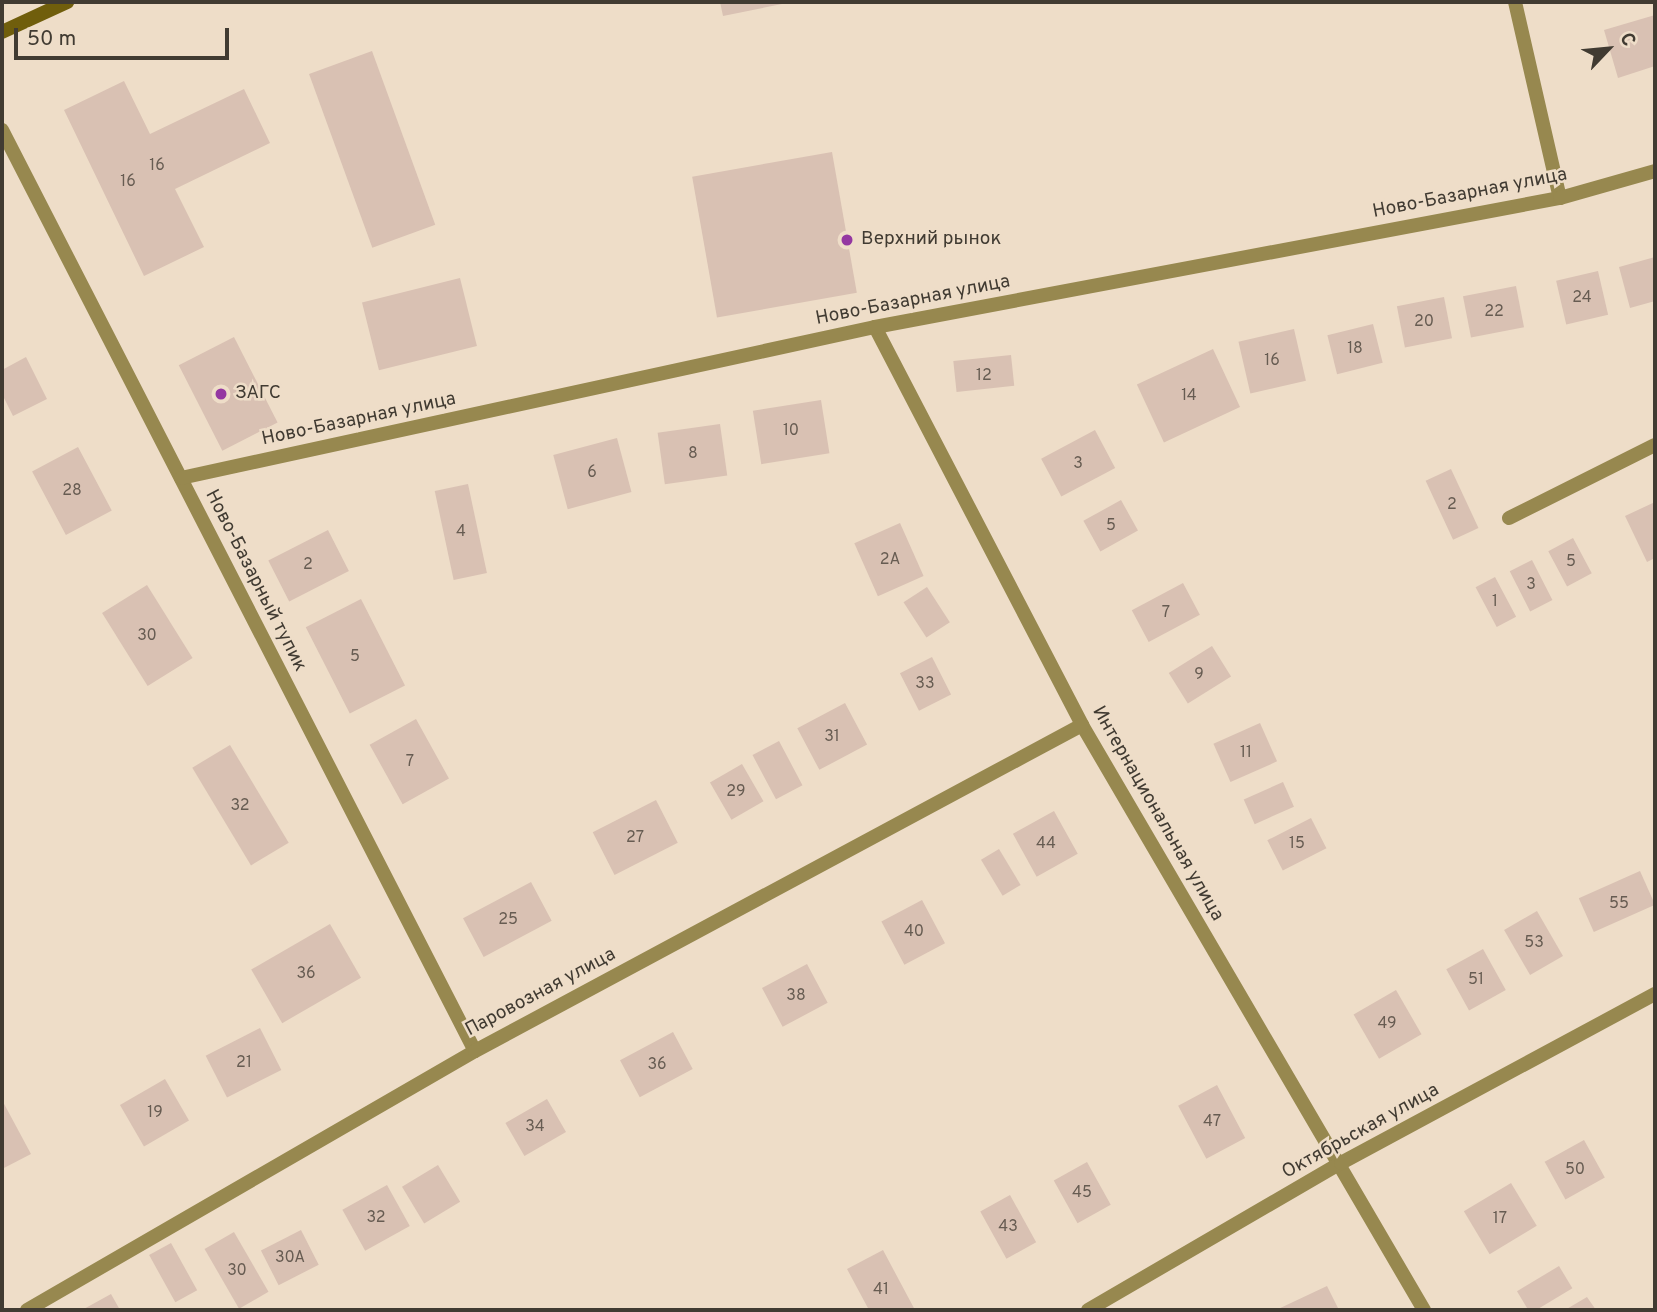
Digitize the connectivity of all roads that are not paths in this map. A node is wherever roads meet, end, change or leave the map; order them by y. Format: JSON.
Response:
{"nodes":[{"id":1,"x":67,"y":2,"type":"edge"},
{"id":2,"x":1515,"y":2,"type":"edge"},
{"id":3,"x":2,"y":32,"type":"edge"},
{"id":4,"x":2,"y":130,"type":"edge"},
{"id":5,"x":1655,"y":171,"type":"edge"},
{"id":6,"x":1560,"y":198,"type":"junction"},
{"id":7,"x":874,"y":327,"type":"junction"},
{"id":8,"x":1655,"y":445,"type":"edge"},
{"id":9,"x":181,"y":478,"type":"junction"},
{"id":10,"x":1509,"y":519,"type":"dead end"},
{"id":11,"x":1082,"y":725,"type":"junction"},
{"id":12,"x":1655,"y":994,"type":"edge"},
{"id":13,"x":475,"y":1051,"type":"junction"},
{"id":14,"x":1341,"y":1163,"type":"junction"},
{"id":15,"x":27,"y":1310,"type":"edge"},
{"id":16,"x":1088,"y":1310,"type":"edge"},
{"id":17,"x":1424,"y":1310,"type":"edge"}],
"edges":[{"from":1,"to":3,"type":"street"},
{"from":2,"to":6,"type":"street"},
{"from":4,"to":9,"type":"street","name":"Ново-Базарный тупик"},
{"from":5,"to":6,"type":"street","name":"Ново-Базарная улица"},
{"from":6,"to":7,"type":"street","name":"Ново-Базарная улица"},
{"from":7,"to":9,"type":"street","name":"Ново-Базарная улица"},
{"from":7,"to":11,"type":"street","name":"Интернациональная улица"},
{"from":8,"to":10,"type":"street"},
{"from":9,"to":13,"type":"street","name":"Ново-Базарный тупик"},
{"from":11,"to":13,"type":"street","name":"Паровозная улица"},
{"from":11,"to":14,"type":"street","name":"Интернациональная улица"},
{"from":12,"to":14,"type":"street","name":"Октябрьская улица"},
{"from":13,"to":15,"type":"street","name":"Паровозная улица"},
{"from":14,"to":16,"type":"street","name":"Октябрьская улица"},
{"from":14,"to":17,"type":"street","name":"Интернациональная улица"}]}
